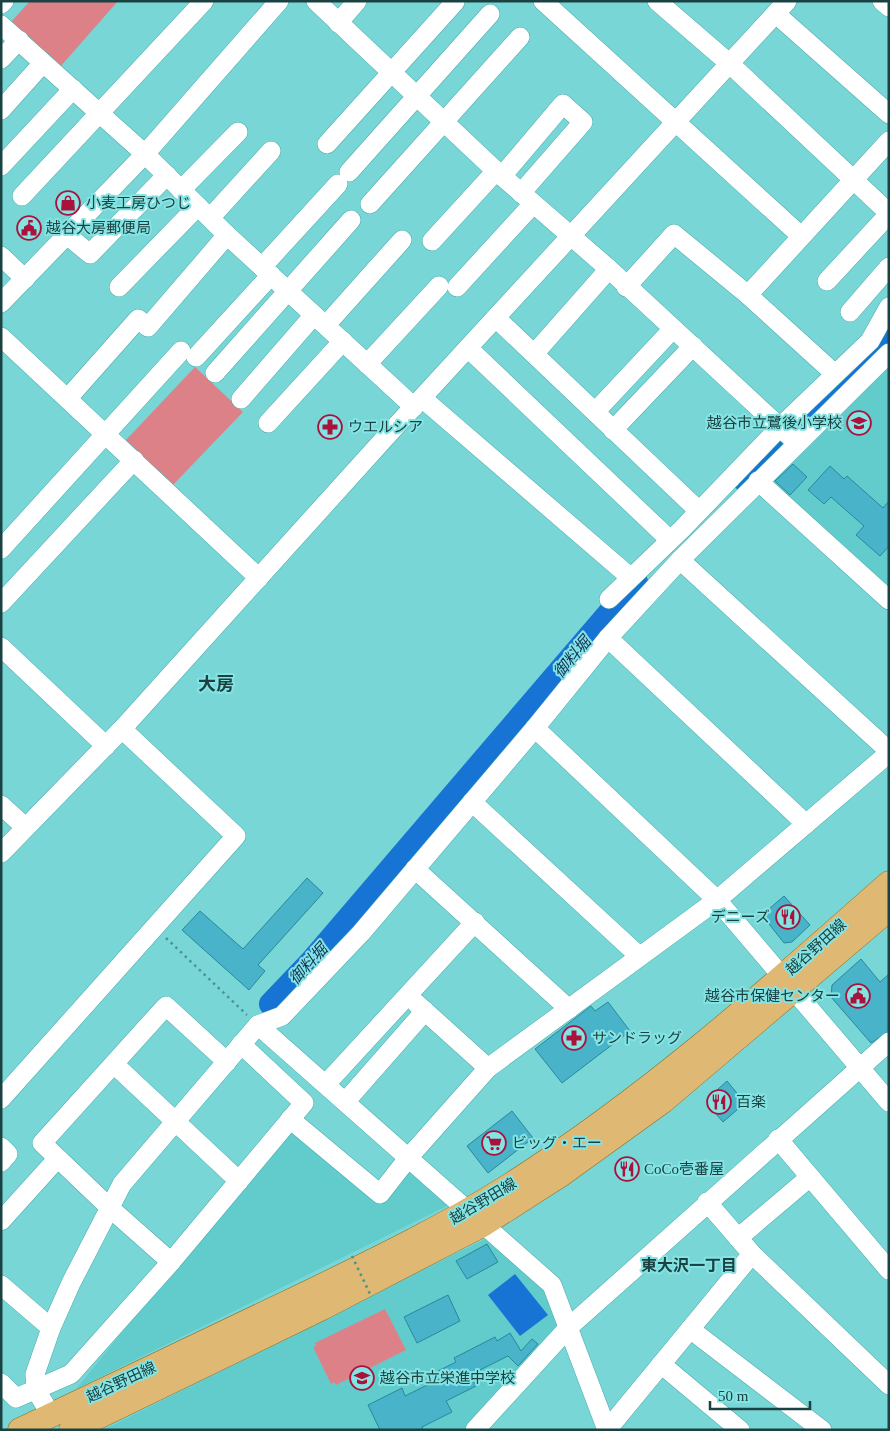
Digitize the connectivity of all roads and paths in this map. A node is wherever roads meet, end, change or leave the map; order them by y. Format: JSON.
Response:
{"nodes":[{"id":1,"x":204,"y":1,"type":"edge"},
{"id":2,"x":279,"y":1,"type":"edge"},
{"id":3,"x":316,"y":1,"type":"edge"},
{"id":4,"x":357,"y":1,"type":"edge"},
{"id":5,"x":543,"y":1,"type":"edge"},
{"id":6,"x":657,"y":1,"type":"edge"},
{"id":7,"x":882,"y":1,"type":"edge"},
{"id":8,"x":455,"y":2,"type":"edge"},
{"id":9,"x":782,"y":7,"type":"edge"},
{"id":10,"x":889,"y":8,"type":"edge"},
{"id":11,"x":490,"y":14,"type":"dead end"},
{"id":12,"x":338,"y":23,"type":"junction"},
{"id":13,"x":1,"y":25,"type":"edge"},
{"id":14,"x":520,"y":37,"type":"dead end"},
{"id":15,"x":19,"y":40,"type":"junction"},
{"id":16,"x":1,"y":59,"type":"edge"},
{"id":17,"x":43,"y":63,"type":"junction"},
{"id":18,"x":730,"y":64,"type":"junction"},
{"id":19,"x":390,"y":71,"type":"junction"},
{"id":20,"x":72,"y":88,"type":"junction"},
{"id":21,"x":417,"y":96,"type":"junction"},
{"id":22,"x":1,"y":110,"type":"edge"},
{"id":23,"x":99,"y":112,"type":"junction"},
{"id":24,"x":889,"y":114,"type":"edge"},
{"id":25,"x":444,"y":122,"type":"junction"},
{"id":26,"x":676,"y":122,"type":"junction"},
{"id":27,"x":238,"y":132,"type":"dead end"},
{"id":28,"x":889,"y":141,"type":"edge"},
{"id":29,"x":326,"y":144,"type":"dead end"},
{"id":30,"x":271,"y":151,"type":"dead end"},
{"id":31,"x":145,"y":154,"type":"junction"},
{"id":32,"x":1,"y":166,"type":"edge"},
{"id":33,"x":499,"y":173,"type":"junction"},
{"id":34,"x":167,"y":176,"type":"junction"},
{"id":35,"x":853,"y":179,"type":"junction"},
{"id":36,"x":181,"y":190,"type":"junction"},
{"id":37,"x":22,"y":196,"type":"dead end"},
{"id":38,"x":527,"y":199,"type":"junction"},
{"id":39,"x":370,"y":204,"type":"dead end"},
{"id":40,"x":204,"y":212,"type":"junction"},
{"id":41,"x":889,"y":213,"type":"edge"},
{"id":42,"x":351,"y":220,"type":"dead end"},
{"id":43,"x":67,"y":235,"type":"junction"},
{"id":44,"x":227,"y":235,"type":"junction"},
{"id":45,"x":570,"y":235,"type":"junction"},
{"id":46,"x":800,"y":236,"type":"junction"},
{"id":47,"x":402,"y":240,"type":"dead end"},
{"id":48,"x":432,"y":241,"type":"dead end"},
{"id":49,"x":1,"y":256,"type":"edge"},
{"id":50,"x":889,"y":267,"type":"edge"},
{"id":51,"x":609,"y":269,"type":"junction"},
{"id":52,"x":266,"y":271,"type":"junction"},
{"id":53,"x":25,"y":279,"type":"junction"},
{"id":54,"x":827,"y":282,"type":"dead end"},
{"id":55,"x":119,"y":287,"type":"dead end"},
{"id":56,"x":626,"y":287,"type":"junction"},
{"id":57,"x":288,"y":291,"type":"junction"},
{"id":58,"x":748,"y":295,"type":"junction"},
{"id":59,"x":1,"y":303,"type":"edge"},
{"id":60,"x":889,"y":307,"type":"edge"},
{"id":61,"x":850,"y":312,"type":"dead end"},
{"id":62,"x":496,"y":318,"type":"junction"},
{"id":63,"x":320,"y":320,"type":"junction"},
{"id":64,"x":670,"y":332,"type":"dead end"},
{"id":65,"x":1,"y":337,"type":"edge"},
{"id":66,"x":343,"y":341,"type":"junction"},
{"id":67,"x":693,"y":346,"type":"junction"},
{"id":68,"x":468,"y":348,"type":"junction"},
{"id":69,"x":889,"y":353,"type":"edge"},
{"id":70,"x":534,"y":354,"type":"junction"},
{"id":71,"x":367,"y":364,"type":"junction"},
{"id":72,"x":215,"y":373,"type":"dead end"},
{"id":73,"x":835,"y":374,"type":"junction"},
{"id":74,"x":68,"y":398,"type":"junction"},
{"id":75,"x":241,"y":399,"type":"dead end"},
{"id":76,"x":418,"y":402,"type":"junction"},
{"id":77,"x":595,"y":412,"type":"junction"},
{"id":78,"x":268,"y":423,"type":"dead end"},
{"id":79,"x":614,"y":430,"type":"junction"},
{"id":80,"x":106,"y":433,"type":"junction"},
{"id":81,"x":788,"y":435,"type":"junction"},
{"id":82,"x":134,"y":460,"type":"junction"},
{"id":83,"x":758,"y":481,"type":"junction"},
{"id":84,"x":699,"y":511,"type":"junction"},
{"id":85,"x":670,"y":540,"type":"junction"},
{"id":86,"x":1,"y":549,"type":"edge"},
{"id":87,"x":680,"y":560,"type":"junction"},
{"id":88,"x":259,"y":578,"type":"junction"},
{"id":89,"x":630,"y":578,"type":"junction"},
{"id":90,"x":609,"y":599,"type":"dead end"},
{"id":91,"x":889,"y":600,"type":"edge"},
{"id":92,"x":1,"y":603,"type":"edge"},
{"id":93,"x":608,"y":638,"type":"junction"},
{"id":94,"x":1,"y":647,"type":"edge"},
{"id":95,"x":535,"y":728,"type":"junction"},
{"id":96,"x":122,"y":729,"type":"junction"},
{"id":97,"x":106,"y":746,"type":"junction"},
{"id":98,"x":889,"y":752,"type":"edge"},
{"id":99,"x":472,"y":802,"type":"junction"},
{"id":100,"x":1,"y":805,"type":"edge"},
{"id":101,"x":806,"y":824,"type":"junction"},
{"id":102,"x":25,"y":827,"type":"junction"},
{"id":103,"x":1,"y":853,"type":"edge"},
{"id":104,"x":415,"y":869,"type":"junction"},
{"id":105,"x":889,"y":883,"type":"edge"},
{"id":106,"x":716,"y":900,"type":"junction"},
{"id":107,"x":889,"y":910,"type":"edge"},
{"id":108,"x":475,"y":922,"type":"junction"},
{"id":109,"x":155,"y":928,"type":"junction"},
{"id":110,"x":638,"y":955,"type":"junction"},
{"id":111,"x":788,"y":985,"type":"junction"},
{"id":112,"x":408,"y":996,"type":"junction"},
{"id":113,"x":569,"y":1009,"type":"junction"},
{"id":114,"x":425,"y":1011,"type":"junction"},
{"id":115,"x":258,"y":1024,"type":"junction"},
{"id":116,"x":889,"y":1042,"type":"edge"},
{"id":117,"x":242,"y":1044,"type":"junction"},
{"id":118,"x":227,"y":1062,"type":"junction"},
{"id":119,"x":114,"y":1064,"type":"junction"},
{"id":120,"x":859,"y":1066,"type":"junction"},
{"id":121,"x":488,"y":1068,"type":"junction"},
{"id":122,"x":326,"y":1084,"type":"junction"},
{"id":123,"x":1,"y":1099,"type":"edge"},
{"id":124,"x":346,"y":1102,"type":"junction"},
{"id":125,"x":889,"y":1102,"type":"edge"},
{"id":126,"x":290,"y":1119,"type":"junction"},
{"id":127,"x":175,"y":1122,"type":"junction"},
{"id":128,"x":778,"y":1138,"type":"junction"},
{"id":129,"x":1,"y":1147,"type":"edge"},
{"id":130,"x":409,"y":1157,"type":"junction"},
{"id":131,"x":57,"y":1159,"type":"junction"},
{"id":132,"x":1,"y":1162,"type":"edge"},
{"id":133,"x":810,"y":1177,"type":"junction"},
{"id":134,"x":239,"y":1181,"type":"junction"},
{"id":135,"x":707,"y":1202,"type":"junction"},
{"id":136,"x":110,"y":1208,"type":"junction"},
{"id":137,"x":476,"y":1218,"type":"junction"},
{"id":138,"x":1,"y":1221,"type":"edge"},
{"id":139,"x":738,"y":1238,"type":"junction"},
{"id":140,"x":752,"y":1254,"type":"junction"},
{"id":141,"x":352,"y":1256,"type":"dead end"},
{"id":142,"x":171,"y":1262,"type":"junction"},
{"id":143,"x":889,"y":1270,"type":"edge"},
{"id":144,"x":1,"y":1285,"type":"edge"},
{"id":145,"x":370,"y":1294,"type":"dead end"},
{"id":146,"x":569,"y":1327,"type":"junction"},
{"id":147,"x":51,"y":1328,"type":"junction"},
{"id":148,"x":690,"y":1329,"type":"junction"},
{"id":149,"x":661,"y":1364,"type":"junction"},
{"id":150,"x":1,"y":1384,"type":"edge"},
{"id":151,"x":889,"y":1384,"type":"edge"},
{"id":152,"x":36,"y":1390,"type":"junction"},
{"id":153,"x":51,"y":1415,"type":"junction"},
{"id":154,"x":20,"y":1430,"type":"edge"},
{"id":155,"x":71,"y":1430,"type":"edge"},
{"id":156,"x":475,"y":1430,"type":"edge"},
{"id":157,"x":607,"y":1430,"type":"edge"},
{"id":158,"x":740,"y":1430,"type":"edge"},
{"id":159,"x":822,"y":1430,"type":"edge"}],
"edges":[{"from":1,"to":23,"type":"street"},
{"from":2,"to":31,"type":"street"},
{"from":3,"to":12,"type":"street"},
{"from":4,"to":12,"type":"street"},
{"from":5,"to":26,"type":"street"},
{"from":6,"to":18,"type":"street"},
{"from":7,"to":10,"type":"street"},
{"from":8,"to":19,"type":"street"},
{"from":9,"to":18,"type":"street"},
{"from":9,"to":24,"type":"street"},
{"from":11,"to":21,"type":"street"},
{"from":12,"to":19,"type":"street"},
{"from":13,"to":15,"type":"street"},
{"from":14,"to":25,"type":"street"},
{"from":15,"to":16,"type":"street"},
{"from":15,"to":17,"type":"street"},
{"from":17,"to":20,"type":"street"},
{"from":17,"to":22,"type":"street"},
{"from":18,"to":26,"type":"street"},
{"from":18,"to":35,"type":"street"},
{"from":19,"to":21,"type":"street"},
{"from":19,"to":29,"type":"street"},
{"from":20,"to":23,"type":"street"},
{"from":20,"to":32,"type":"street"},
{"from":21,"to":25,"type":"street"},
{"from":21,"to":52,"type":"street"},
{"from":23,"to":31,"type":"street"},
{"from":23,"to":37,"type":"street"},
{"from":25,"to":33,"type":"street"},
{"from":25,"to":39,"type":"street"},
{"from":26,"to":45,"type":"street"},
{"from":26,"to":46,"type":"street"},
{"from":27,"to":36,"type":"street"},
{"from":28,"to":35,"type":"street"},
{"from":30,"to":40,"type":"street"},
{"from":31,"to":34,"type":"street"},
{"from":31,"to":43,"type":"street"},
{"from":33,"to":38,"type":"street"},
{"from":33,"to":38,"type":"street"},
{"from":33,"to":48,"type":"street"},
{"from":34,"to":36,"type":"street"},
{"from":34,"to":43,"type":"street"},
{"from":35,"to":41,"type":"street"},
{"from":35,"to":46,"type":"street"},
{"from":36,"to":40,"type":"street"},
{"from":38,"to":45,"type":"street"},
{"from":38,"to":71,"type":"street"},
{"from":40,"to":44,"type":"street"},
{"from":40,"to":55,"type":"street"},
{"from":41,"to":54,"type":"street"},
{"from":42,"to":57,"type":"street"},
{"from":43,"to":53,"type":"street"},
{"from":44,"to":52,"type":"street"},
{"from":44,"to":74,"type":"street"},
{"from":45,"to":51,"type":"street"},
{"from":45,"to":62,"type":"street"},
{"from":46,"to":58,"type":"street"},
{"from":47,"to":63,"type":"street"},
{"from":49,"to":53,"type":"street"},
{"from":50,"to":61,"type":"street"},
{"from":51,"to":56,"type":"street"},
{"from":51,"to":70,"type":"street"},
{"from":52,"to":57,"type":"street"},
{"from":52,"to":80,"type":"street"},
{"from":53,"to":59,"type":"street"},
{"from":56,"to":58,"type":"street"},
{"from":56,"to":67,"type":"street"},
{"from":57,"to":63,"type":"street"},
{"from":57,"to":72,"type":"street"},
{"from":58,"to":73,"type":"street"},
{"from":60,"to":73,"type":"street"},
{"from":62,"to":68,"type":"street"},
{"from":62,"to":70,"type":"street"},
{"from":63,"to":66,"type":"street"},
{"from":63,"to":75,"type":"street"},
{"from":64,"to":77,"type":"street"},
{"from":65,"to":74,"type":"street"},
{"from":66,"to":71,"type":"street"},
{"from":66,"to":78,"type":"street"},
{"from":67,"to":79,"type":"street"},
{"from":67,"to":81,"type":"street"},
{"from":68,"to":76,"type":"street"},
{"from":68,"to":85,"type":"street"},
{"from":69,"to":81,"type":"street"},
{"from":70,"to":77,"type":"street"},
{"from":71,"to":76,"type":"street"},
{"from":73,"to":81,"type":"street"},
{"from":74,"to":80,"type":"street"},
{"from":76,"to":88,"type":"street"},
{"from":76,"to":89,"type":"street"},
{"from":77,"to":79,"type":"street"},
{"from":79,"to":84,"type":"street"},
{"from":80,"to":82,"type":"street"},
{"from":80,"to":86,"type":"street"},
{"from":81,"to":83,"type":"street"},
{"from":81,"to":84,"type":"street"},
{"from":82,"to":88,"type":"street"},
{"from":82,"to":92,"type":"street"},
{"from":83,"to":87,"type":"street"},
{"from":83,"to":91,"type":"street"},
{"from":84,"to":85,"type":"street"},
{"from":85,"to":89,"type":"street"},
{"from":87,"to":93,"type":"street"},
{"from":87,"to":98,"type":"street"},
{"from":88,"to":96,"type":"street"},
{"from":89,"to":90,"type":"street"},
{"from":93,"to":95,"type":"street"},
{"from":93,"to":101,"type":"street"},
{"from":94,"to":97,"type":"street"},
{"from":95,"to":99,"type":"street"},
{"from":95,"to":106,"type":"street"},
{"from":96,"to":97,"type":"street"},
{"from":96,"to":109,"type":"street"},
{"from":97,"to":102,"type":"street"},
{"from":98,"to":101,"type":"street"},
{"from":99,"to":104,"type":"street"},
{"from":99,"to":110,"type":"street"},
{"from":100,"to":102,"type":"street"},
{"from":101,"to":106,"type":"street"},
{"from":102,"to":103,"type":"street"},
{"from":104,"to":108,"type":"street"},
{"from":104,"to":115,"type":"street"},
{"from":105,"to":111,"type":"main road","name":"越谷野田線"},
{"from":106,"to":110,"type":"street"},
{"from":106,"to":111,"type":"street"},
{"from":107,"to":111,"type":"main road","name":"越谷野田線"},
{"from":108,"to":112,"type":"street"},
{"from":108,"to":113,"type":"street"},
{"from":109,"to":115,"type":"path"},
{"from":109,"to":123,"type":"street"},
{"from":110,"to":113,"type":"street"},
{"from":111,"to":120,"type":"street"},
{"from":111,"to":137,"type":"main road","name":"越谷野田線"},
{"from":112,"to":114,"type":"street"},
{"from":112,"to":122,"type":"street"},
{"from":113,"to":121,"type":"street"},
{"from":114,"to":121,"type":"street"},
{"from":114,"to":124,"type":"street"},
{"from":115,"to":117,"type":"street"},
{"from":115,"to":122,"type":"street"},
{"from":116,"to":120,"type":"street"},
{"from":117,"to":118,"type":"street"},
{"from":117,"to":126,"type":"street"},
{"from":118,"to":119,"type":"street"},
{"from":118,"to":127,"type":"street"},
{"from":119,"to":127,"type":"street"},
{"from":119,"to":131,"type":"street"},
{"from":120,"to":125,"type":"street"},
{"from":120,"to":128,"type":"street"},
{"from":121,"to":130,"type":"street"},
{"from":122,"to":124,"type":"street"},
{"from":124,"to":130,"type":"street"},
{"from":126,"to":130,"type":"street"},
{"from":126,"to":134,"type":"street"},
{"from":127,"to":134,"type":"street"},
{"from":127,"to":136,"type":"street"},
{"from":128,"to":133,"type":"street"},
{"from":128,"to":135,"type":"street"},
{"from":129,"to":132,"type":"street"},
{"from":130,"to":137,"type":"street"},
{"from":131,"to":136,"type":"street"},
{"from":131,"to":138,"type":"street"},
{"from":133,"to":139,"type":"street"},
{"from":133,"to":143,"type":"street"},
{"from":134,"to":142,"type":"street"},
{"from":135,"to":139,"type":"street"},
{"from":135,"to":146,"type":"street"},
{"from":136,"to":142,"type":"street"},
{"from":136,"to":147,"type":"street"},
{"from":137,"to":146,"type":"street"},
{"from":137,"to":153,"type":"main road","name":"越谷野田線"},
{"from":137,"to":155,"type":"main road","name":"越谷野田線"},
{"from":139,"to":140,"type":"street"},
{"from":140,"to":148,"type":"street"},
{"from":140,"to":151,"type":"street"},
{"from":141,"to":145,"type":"path","bridge":true},
{"from":142,"to":152,"type":"street"},
{"from":144,"to":147,"type":"street"},
{"from":146,"to":156,"type":"street"},
{"from":146,"to":157,"type":"street"},
{"from":147,"to":152,"type":"street"},
{"from":148,"to":149,"type":"street"},
{"from":148,"to":159,"type":"street"},
{"from":149,"to":157,"type":"street"},
{"from":149,"to":158,"type":"street"},
{"from":150,"to":152,"type":"street"},
{"from":152,"to":153,"type":"street"},
{"from":153,"to":154,"type":"main road","name":"越谷野田線"}]}
